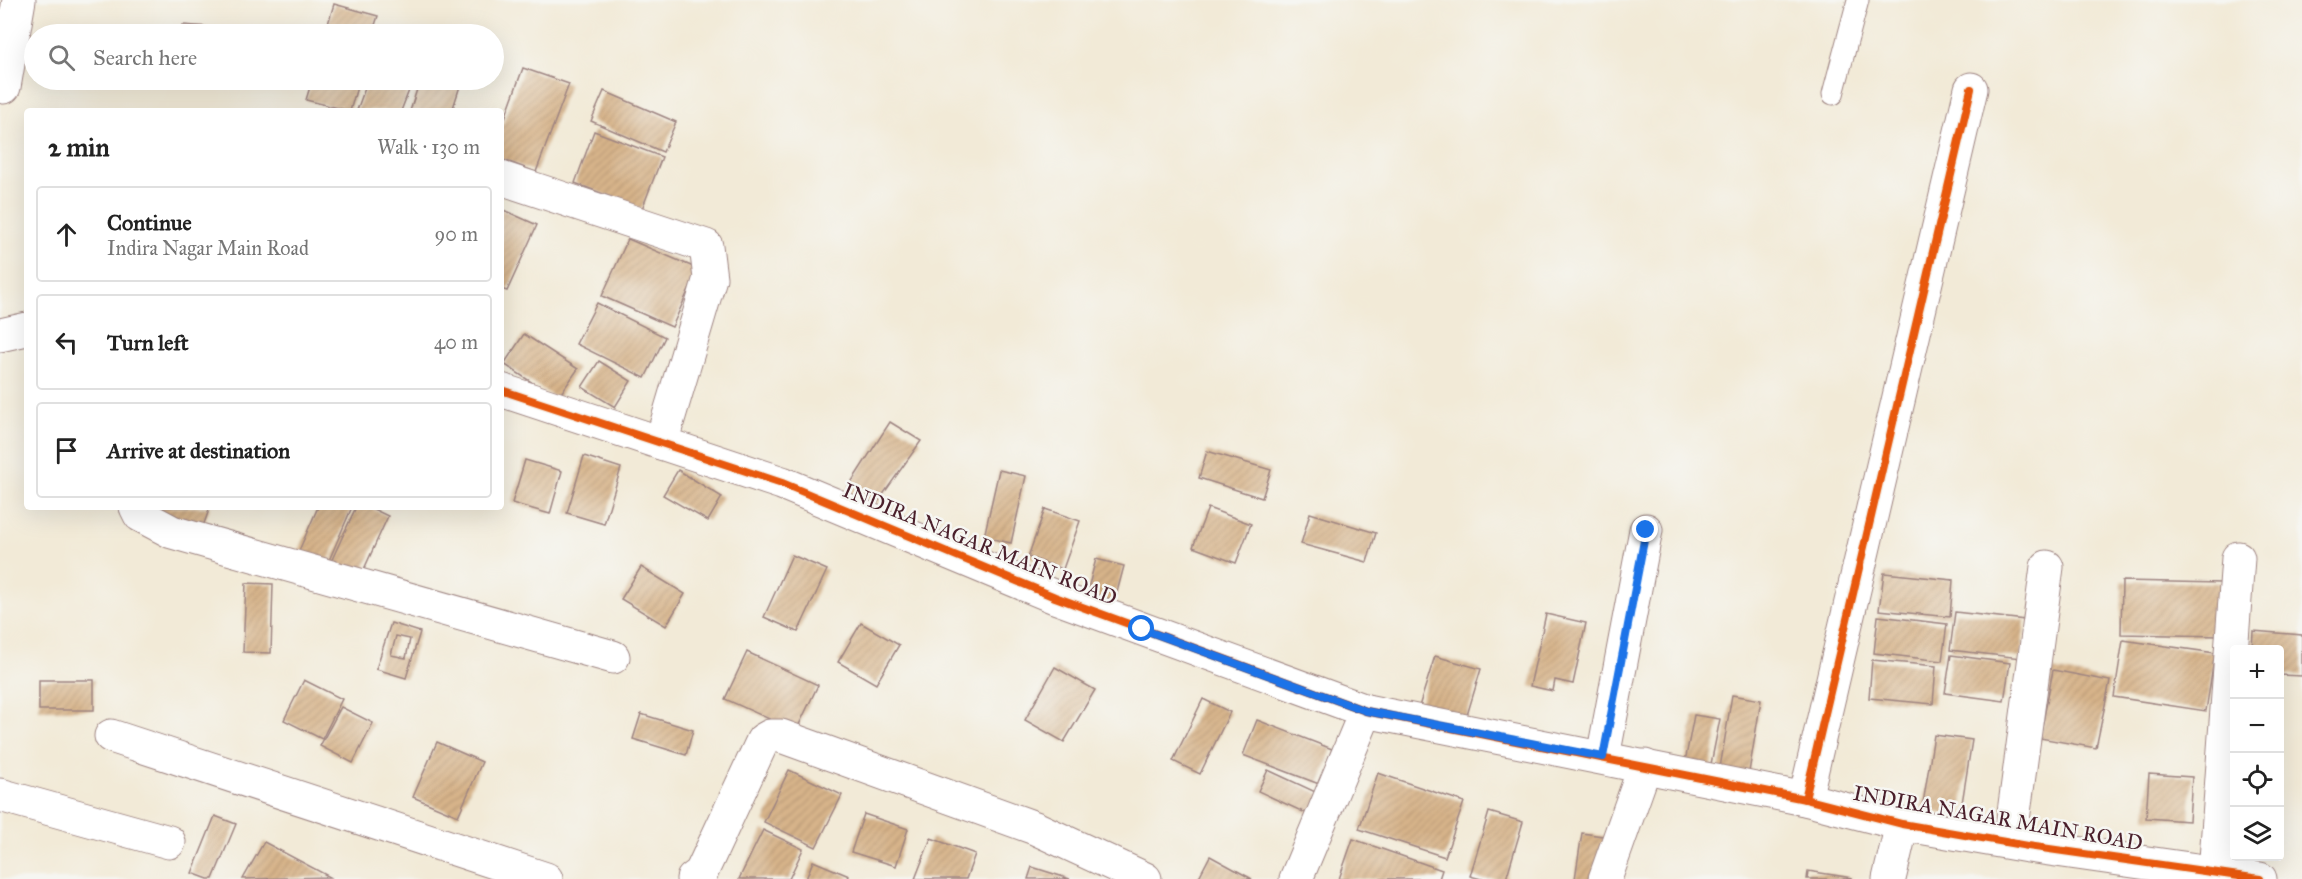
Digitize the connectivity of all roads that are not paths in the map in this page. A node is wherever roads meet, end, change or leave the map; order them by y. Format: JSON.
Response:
{"nodes":[{"id":1,"x":19,"y":0,"type":"edge"},
{"id":2,"x":1857,"y":0,"type":"edge"},
{"id":3,"x":4,"y":87,"type":"dead end"},
{"id":4,"x":1971,"y":89,"type":"dead end"},
{"id":5,"x":1833,"y":94,"type":"dead end"},
{"id":6,"x":504,"y":179,"type":"edge"},
{"id":7,"x":24,"y":330,"type":"edge"},
{"id":8,"x":0,"y":335,"type":"edge"},
{"id":9,"x":504,"y":391,"type":"edge"},
{"id":10,"x":661,"y":443,"type":"junction"},
{"id":11,"x":138,"y":510,"type":"edge"},
{"id":12,"x":1646,"y":530,"type":"dead end"},
{"id":13,"x":2238,"y":558,"type":"dead end"},
{"id":14,"x":2047,"y":567,"type":"dead end"},
{"id":15,"x":613,"y":657,"type":"dead end"},
{"id":16,"x":1366,"y":711,"type":"junction"},
{"id":17,"x":111,"y":736,"type":"dead end"},
{"id":18,"x":1603,"y":757,"type":"junction"},
{"id":19,"x":1645,"y":766,"type":"junction"},
{"id":20,"x":0,"y":795,"type":"edge"},
{"id":21,"x":1806,"y":799,"type":"junction"},
{"id":22,"x":1902,"y":824,"type":"junction"},
{"id":23,"x":169,"y":842,"type":"dead end"},
{"id":24,"x":2010,"y":842,"type":"junction"},
{"id":25,"x":2107,"y":868,"type":"edge"},
{"id":26,"x":2215,"y":873,"type":"junction"},
{"id":27,"x":698,"y":877,"type":"edge"},
{"id":28,"x":546,"y":879,"type":"edge"},
{"id":29,"x":1145,"y":879,"type":"edge"},
{"id":30,"x":1296,"y":879,"type":"edge"},
{"id":31,"x":1605,"y":879,"type":"edge"},
{"id":32,"x":1889,"y":879,"type":"edge"},
{"id":33,"x":2260,"y":879,"type":"edge"}],
"edges":[{"from":1,"to":3,"type":"street"},
{"from":2,"to":5,"type":"lane"},
{"from":4,"to":21,"type":"street"},
{"from":6,"to":10,"type":"street"},
{"from":7,"to":8,"type":"street"},
{"from":9,"to":10,"type":"street","name":"INDIRA NAGAR MAIN ROAD"},
{"from":10,"to":16,"type":"street","name":"INDIRA NAGAR MAIN ROAD"},
{"from":11,"to":15,"type":"street"},
{"from":12,"to":18,"type":"street"},
{"from":13,"to":26,"type":"street"},
{"from":14,"to":24,"type":"street"},
{"from":16,"to":18,"type":"street","name":"INDIRA NAGAR MAIN ROAD"},
{"from":16,"to":30,"type":"street"},
{"from":17,"to":28,"type":"street"},
{"from":18,"to":19,"type":"street","name":"INDIRA NAGAR MAIN ROAD"},
{"from":19,"to":21,"type":"street","name":"INDIRA NAGAR MAIN ROAD"},
{"from":19,"to":31,"type":"street"},
{"from":20,"to":23,"type":"street"},
{"from":21,"to":22,"type":"street","name":"INDIRA NAGAR MAIN ROAD"},
{"from":22,"to":24,"type":"street","name":"INDIRA NAGAR MAIN ROAD"},
{"from":22,"to":32,"type":"street"},
{"from":24,"to":25,"type":"street","name":"INDIRA NAGAR MAIN ROAD"},
{"from":25,"to":26,"type":"street","name":"INDIRA NAGAR MAIN ROAD"},
{"from":26,"to":33,"type":"street","name":"INDIRA NAGAR MAIN ROAD"},
{"from":27,"to":29,"type":"street"}]}
